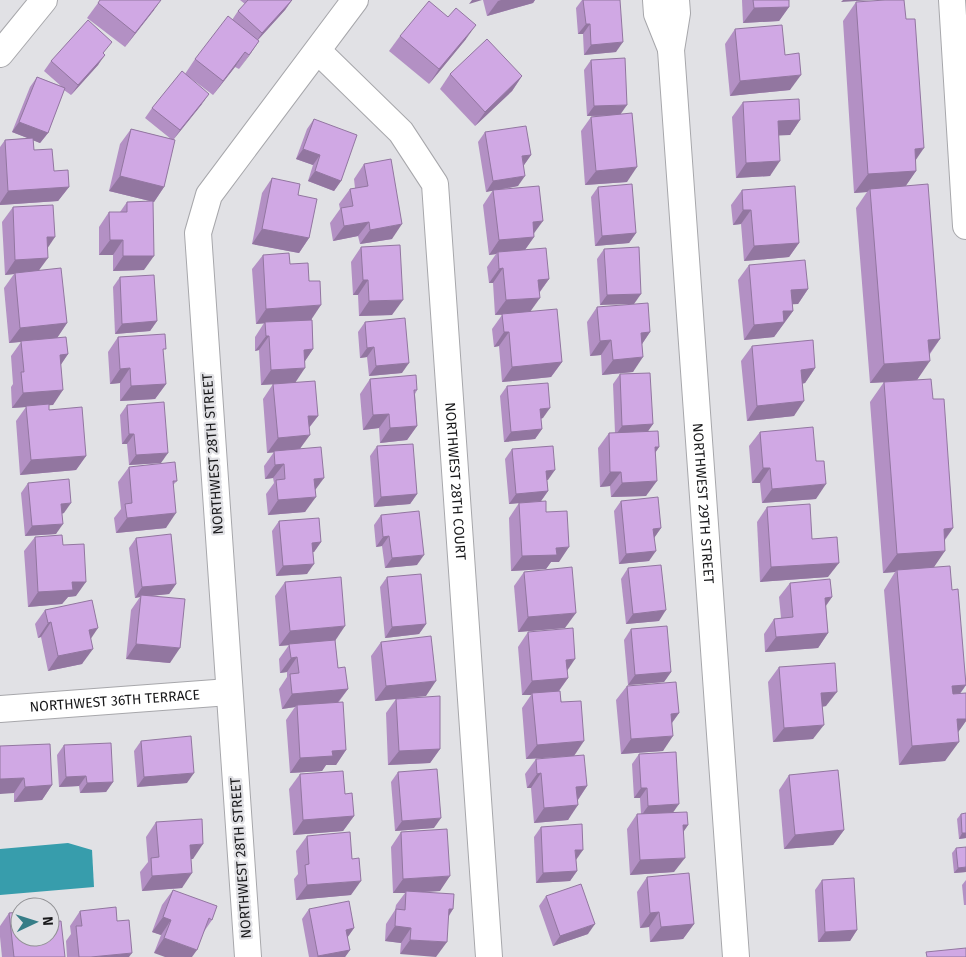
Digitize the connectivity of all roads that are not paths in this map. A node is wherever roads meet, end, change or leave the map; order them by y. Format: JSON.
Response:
{"nodes":[{"id":1,"x":44,"y":0,"type":"edge"},
{"id":2,"x":355,"y":0,"type":"edge"},
{"id":3,"x":656,"y":0,"type":"edge"},
{"id":4,"x":676,"y":0,"type":"edge"},
{"id":5,"x":952,"y":0,"type":"edge"},
{"id":6,"x":671,"y":50,"type":"junction"},
{"id":7,"x":318,"y":51,"type":"junction"},
{"id":8,"x":0,"y":54,"type":"edge"},
{"id":9,"x":966,"y":226,"type":"edge"},
{"id":10,"x":230,"y":692,"type":"junction"},
{"id":11,"x":0,"y":709,"type":"edge"},
{"id":12,"x":248,"y":957,"type":"edge"},
{"id":13,"x":489,"y":957,"type":"edge"},
{"id":14,"x":736,"y":957,"type":"edge"}],
"edges":[{"from":1,"to":8,"type":"street"},
{"from":2,"to":7,"type":"street","name":"NORTHWEST 28TH STREET"},
{"from":3,"to":6,"type":"street","name":"NORTHWEST 29TH STREET"},
{"from":4,"to":6,"type":"street","name":"NORTHWEST 29TH STREET"},
{"from":5,"to":9,"type":"street"},
{"from":6,"to":14,"type":"street","name":"NORTHWEST 29TH STREET"},
{"from":7,"to":10,"type":"street","name":"NORTHWEST 28TH STREET"},
{"from":7,"to":13,"type":"street","name":"NORTHWEST 28TH COURT"},
{"from":10,"to":11,"type":"street","name":"NORTHWEST 36TH TERRACE"},
{"from":10,"to":12,"type":"street","name":"NORTHWEST 28TH STREET"}]}
